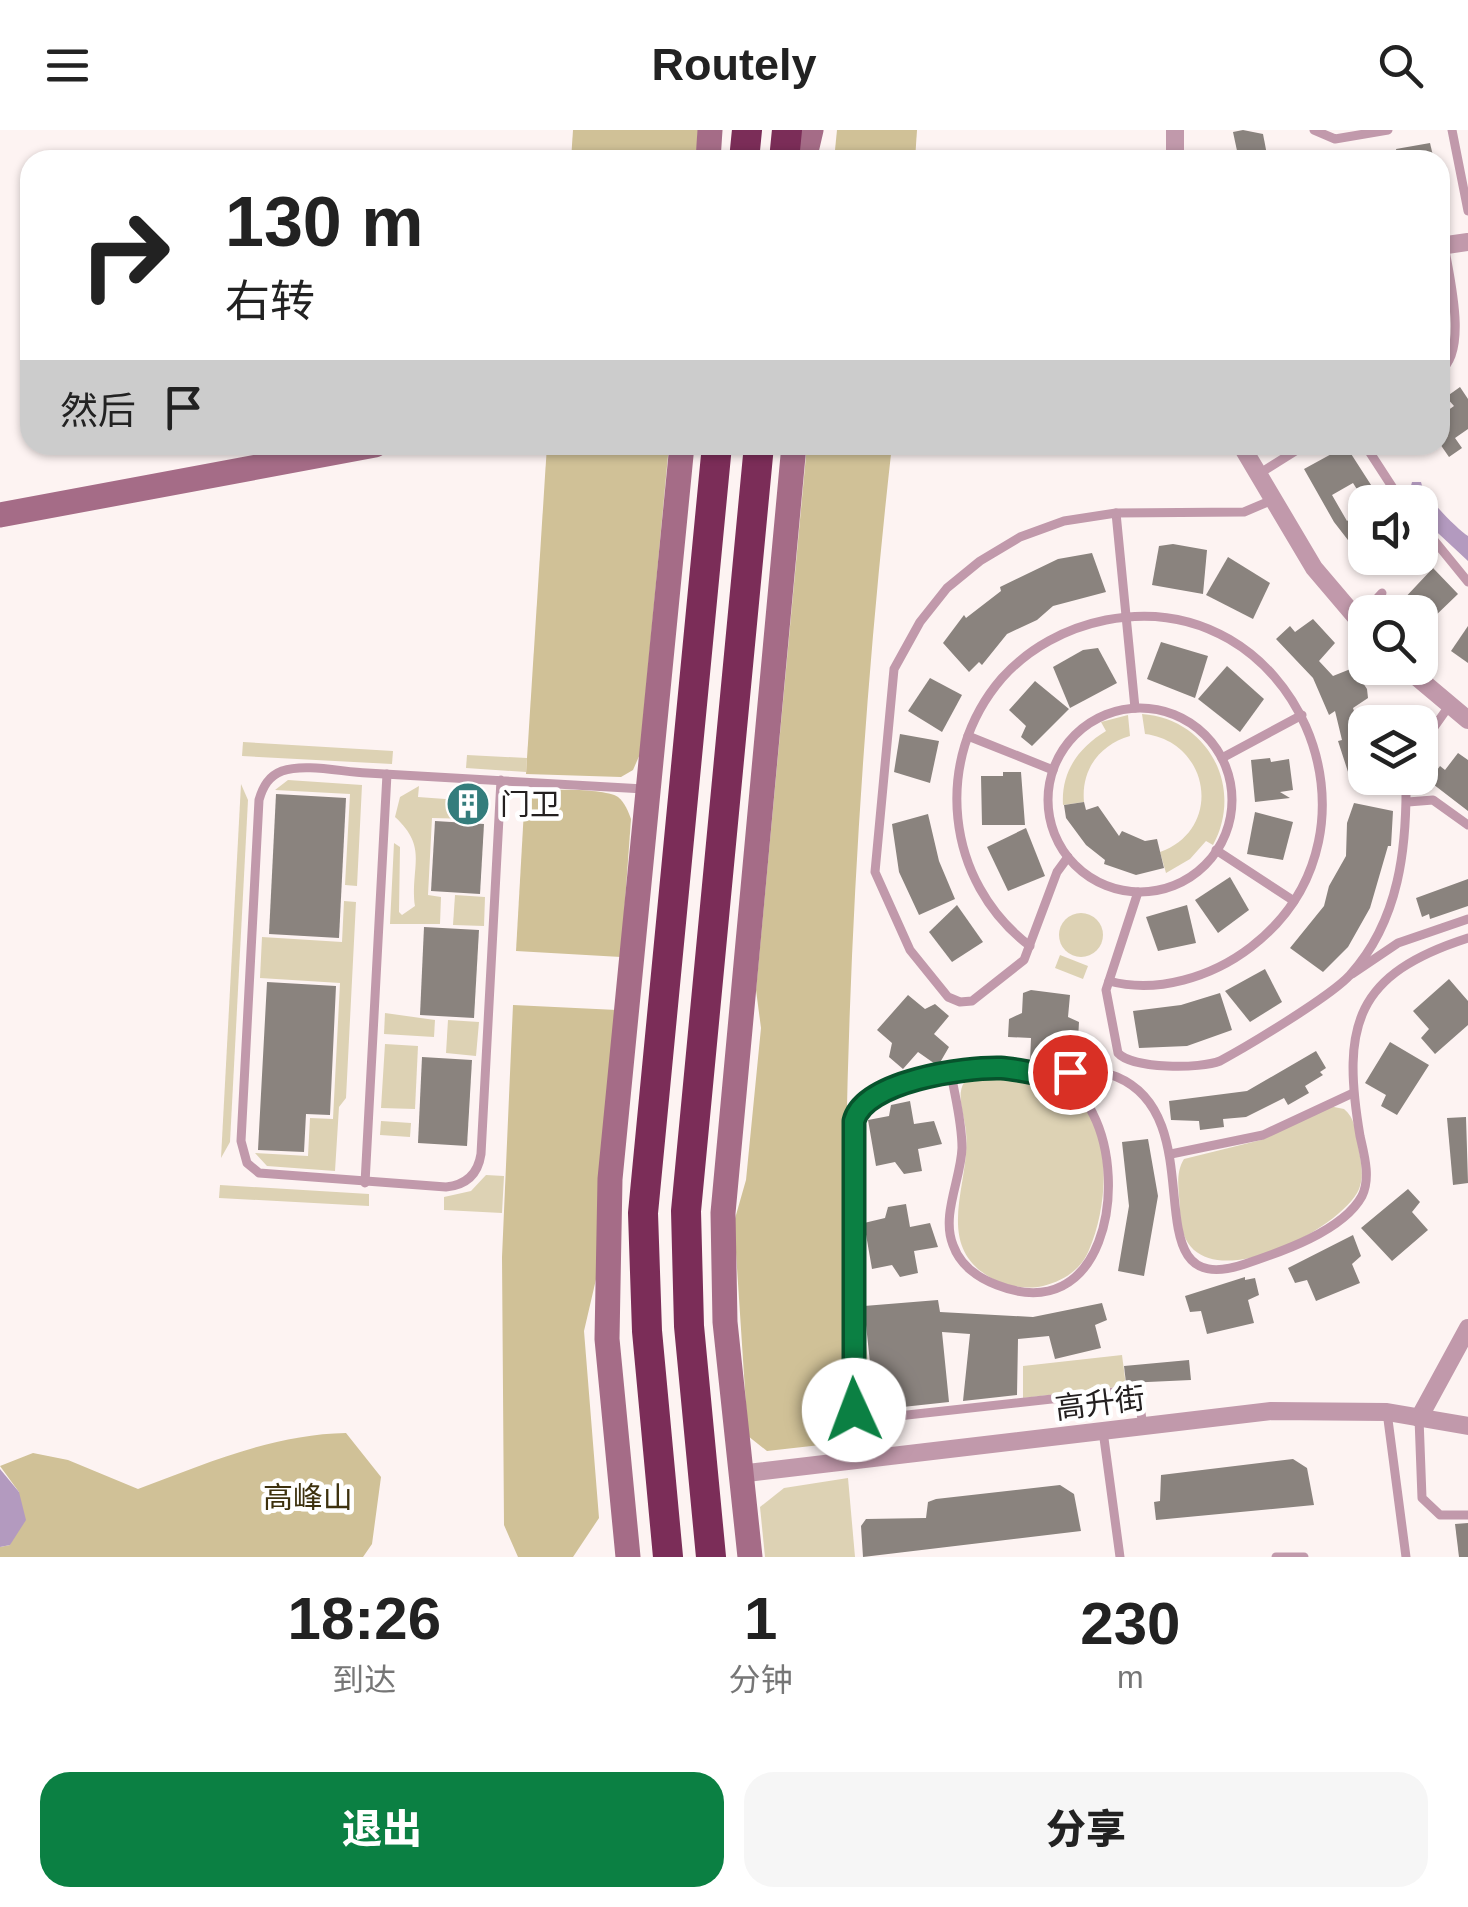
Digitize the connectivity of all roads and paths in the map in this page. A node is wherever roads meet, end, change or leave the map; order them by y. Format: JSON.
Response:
{"nodes":[{"id":1,"x":1314,"y":130,"type":"edge"},
{"id":2,"x":1388,"y":130,"type":"edge"},
{"id":3,"x":1452,"y":130,"type":"edge"},
{"id":4,"x":1468,"y":211,"type":"edge"},
{"id":5,"x":1450,"y":285,"type":"edge"},
{"id":6,"x":1460,"y":334,"type":"junction"},
{"id":7,"x":1465,"y":345,"type":"dead end"},
{"id":8,"x":1462,"y":360,"type":"dead end"},
{"id":9,"x":1450,"y":362,"type":"edge"},
{"id":10,"x":1450,"y":366,"type":"edge"},
{"id":11,"x":321,"y":455,"type":"edge"},
{"id":12,"x":681,"y":455,"type":"edge"},
{"id":13,"x":716,"y":455,"type":"edge"},
{"id":14,"x":758,"y":455,"type":"edge"},
{"id":15,"x":793,"y":455,"type":"edge"},
{"id":16,"x":1246,"y":455,"type":"edge"},
{"id":17,"x":1289,"y":455,"type":"edge"},
{"id":18,"x":1370,"y":455,"type":"edge"},
{"id":19,"x":1256,"y":476,"type":"junction"},
{"id":20,"x":1391,"y":485,"type":"edge"},
{"id":21,"x":1270,"y":501,"type":"junction"},
{"id":22,"x":1116,"y":513,"type":"junction"},
{"id":23,"x":0,"y":515,"type":"edge"},
{"id":24,"x":1438,"y":545,"type":"edge"},
{"id":25,"x":1468,"y":582,"type":"edge"},
{"id":26,"x":1348,"y":609,"type":"edge"},
{"id":27,"x":1126,"y":617,"type":"junction"},
{"id":28,"x":1425,"y":685,"type":"edge"},
{"id":29,"x":1449,"y":706,"type":"junction"},
{"id":30,"x":1135,"y":708,"type":"junction"},
{"id":31,"x":1302,"y":716,"type":"junction"},
{"id":32,"x":1468,"y":720,"type":"edge"},
{"id":33,"x":1438,"y":722,"type":"edge"},
{"id":34,"x":968,"y":736,"type":"junction"},
{"id":35,"x":1222,"y":758,"type":"junction"},
{"id":36,"x":1053,"y":770,"type":"junction"},
{"id":37,"x":387,"y":774,"type":"junction"},
{"id":38,"x":501,"y":780,"type":"junction"},
{"id":39,"x":645,"y":789,"type":"junction"},
{"id":40,"x":1407,"y":795,"type":"edge"},
{"id":41,"x":1408,"y":802,"type":"junction"},
{"id":42,"x":1468,"y":825,"type":"edge"},
{"id":43,"x":1216,"y":850,"type":"junction"},
{"id":44,"x":1068,"y":857,"type":"junction"},
{"id":45,"x":1138,"y":892,"type":"junction"},
{"id":46,"x":1294,"y":901,"type":"junction"},
{"id":47,"x":1468,"y":919,"type":"edge"},
{"id":48,"x":1468,"y":938,"type":"edge"},
{"id":49,"x":1030,"y":946,"type":"junction"},
{"id":50,"x":1350,"y":976,"type":"junction"},
{"id":51,"x":1109,"y":981,"type":"junction"},
{"id":52,"x":950,"y":1072,"type":"junction"},
{"id":53,"x":1057,"y":1077,"type":"junction"},
{"id":54,"x":1353,"y":1092,"type":"junction"},
{"id":55,"x":1171,"y":1154,"type":"junction"},
{"id":56,"x":646,"y":1161,"type":"junction"},
{"id":57,"x":366,"y":1183,"type":"junction"},
{"id":58,"x":1468,"y":1328,"type":"edge"},
{"id":59,"x":607,"y":1339,"type":"junction"},
{"id":60,"x":1387,"y":1412,"type":"junction"},
{"id":61,"x":1419,"y":1418,"type":"junction"},
{"id":62,"x":1142,"y":1426,"type":"junction"},
{"id":63,"x":1468,"y":1426,"type":"edge"},
{"id":64,"x":1103,"y":1430,"type":"junction"},
{"id":65,"x":739,"y":1474,"type":"junction"},
{"id":66,"x":1468,"y":1515,"type":"edge"},
{"id":67,"x":628,"y":1557,"type":"edge"},
{"id":68,"x":668,"y":1557,"type":"edge"},
{"id":69,"x":711,"y":1557,"type":"edge"},
{"id":70,"x":750,"y":1557,"type":"edge"},
{"id":71,"x":1120,"y":1557,"type":"edge"},
{"id":72,"x":1276,"y":1557,"type":"edge"},
{"id":73,"x":1304,"y":1557,"type":"edge"},
{"id":74,"x":1406,"y":1557,"type":"edge"}],
"edges":[{"from":1,"to":2,"type":"lane"},
{"from":3,"to":4,"type":"lane"},
{"from":5,"to":6,"type":"lane"},
{"from":6,"to":7,"type":"lane"},
{"from":6,"to":9,"type":"lane"},
{"from":8,"to":10,"type":"lane"},
{"from":11,"to":23,"type":"street"},
{"from":12,"to":39,"type":"street"},
{"from":13,"to":56,"type":"highway"},
{"from":14,"to":69,"type":"highway"},
{"from":15,"to":65,"type":"street"},
{"from":16,"to":19,"type":"street"},
{"from":17,"to":19,"type":"lane"},
{"from":18,"to":20,"type":"lane"},
{"from":19,"to":21,"type":"street"},
{"from":21,"to":22,"type":"lane"},
{"from":21,"to":26,"type":"street"},
{"from":22,"to":27,"type":"lane"},
{"from":22,"to":49,"type":"lane"},
{"from":24,"to":25,"type":"lane"},
{"from":27,"to":30,"type":"lane"},
{"from":27,"to":31,"type":"lane"},
{"from":27,"to":34,"type":"lane"},
{"from":28,"to":29,"type":"street"},
{"from":29,"to":32,"type":"street"},
{"from":29,"to":33,"type":"lane"},
{"from":30,"to":35,"type":"lane"},
{"from":30,"to":36,"type":"lane"},
{"from":31,"to":35,"type":"lane"},
{"from":31,"to":46,"type":"lane"},
{"from":34,"to":36,"type":"lane"},
{"from":34,"to":49,"type":"lane"},
{"from":35,"to":43,"type":"lane"},
{"from":36,"to":44,"type":"lane"},
{"from":37,"to":38,"type":"lane"},
{"from":37,"to":57,"type":"lane"},
{"from":37,"to":57,"type":"lane"},
{"from":38,"to":39,"type":"lane"},
{"from":38,"to":57,"type":"lane"},
{"from":39,"to":59,"type":"street"},
{"from":40,"to":41,"type":"lane"},
{"from":41,"to":42,"type":"lane"},
{"from":41,"to":50,"type":"lane"},
{"from":43,"to":45,"type":"lane"},
{"from":43,"to":46,"type":"lane"},
{"from":44,"to":45,"type":"lane"},
{"from":44,"to":49,"type":"lane"},
{"from":45,"to":51,"type":"lane"},
{"from":46,"to":51,"type":"lane"},
{"from":47,"to":50,"type":"lane"},
{"from":48,"to":54,"type":"lane"},
{"from":50,"to":51,"type":"lane"},
{"from":52,"to":53,"type":"lane"},
{"from":52,"to":53,"type":"lane"},
{"from":52,"to":62,"type":"lane"},
{"from":53,"to":55,"type":"lane"},
{"from":54,"to":55,"type":"lane"},
{"from":54,"to":55,"type":"lane"},
{"from":56,"to":59,"type":"street"},
{"from":56,"to":68,"type":"highway"},
{"from":58,"to":61,"type":"street"},
{"from":59,"to":67,"type":"street"},
{"from":60,"to":61,"type":"street","name":"高升街"},
{"from":60,"to":62,"type":"street","name":"高升街"},
{"from":60,"to":74,"type":"lane"},
{"from":61,"to":63,"type":"street","name":"高升街"},
{"from":61,"to":66,"type":"lane"},
{"from":62,"to":64,"type":"street","name":"高升街"},
{"from":64,"to":65,"type":"street","name":"高升街"},
{"from":64,"to":71,"type":"lane"},
{"from":65,"to":70,"type":"street"},
{"from":72,"to":73,"type":"lane"}]}
